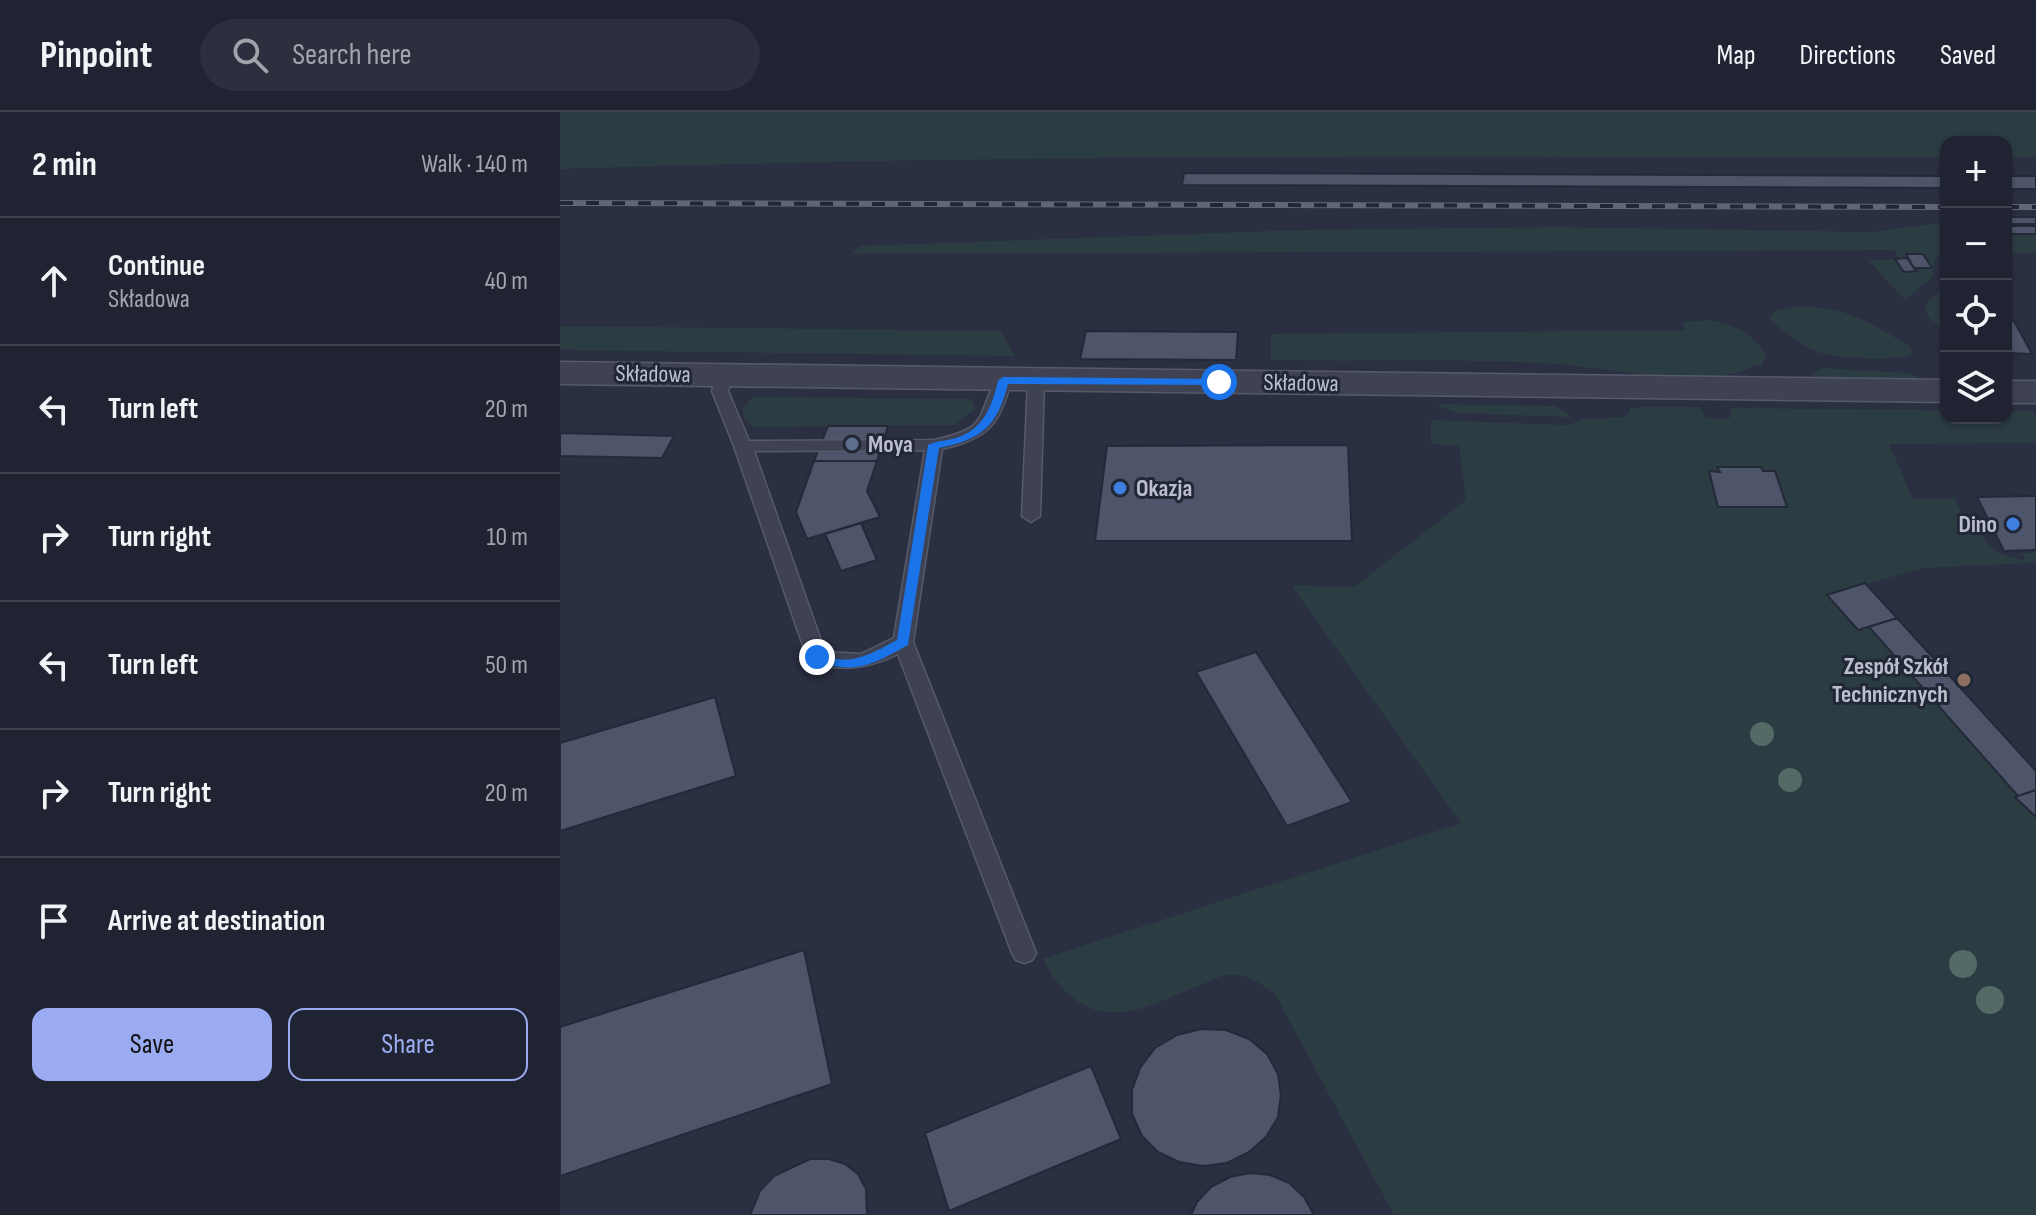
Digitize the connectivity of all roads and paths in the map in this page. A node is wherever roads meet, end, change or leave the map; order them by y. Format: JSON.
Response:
{"nodes":[{"id":1,"x":560,"y":373,"type":"edge"},
{"id":2,"x":726,"y":375,"type":"junction"},
{"id":3,"x":1020,"y":381,"type":"junction"},
{"id":4,"x":1940,"y":391,"type":"edge"},
{"id":5,"x":2012,"y":392,"type":"edge"},
{"id":6,"x":2036,"y":392,"type":"edge"},
{"id":7,"x":934,"y":445,"type":"junction"},
{"id":8,"x":743,"y":446,"type":"junction"},
{"id":9,"x":1031,"y":516,"type":"dead end"},
{"id":10,"x":903,"y":642,"type":"junction"},
{"id":11,"x":1024,"y":953,"type":"dead end"}],
"edges":[{"from":1,"to":2,"type":"street","name":"Składowa"},
{"from":2,"to":3,"type":"street","name":"Składowa"},
{"from":2,"to":8,"type":"lane"},
{"from":3,"to":4,"type":"street","name":"Składowa"},
{"from":3,"to":7,"type":"lane"},
{"from":3,"to":9,"type":"lane"},
{"from":5,"to":6,"type":"street"},
{"from":7,"to":8,"type":"lane"},
{"from":7,"to":10,"type":"lane"},
{"from":8,"to":10,"type":"lane"},
{"from":10,"to":11,"type":"lane"}]}
